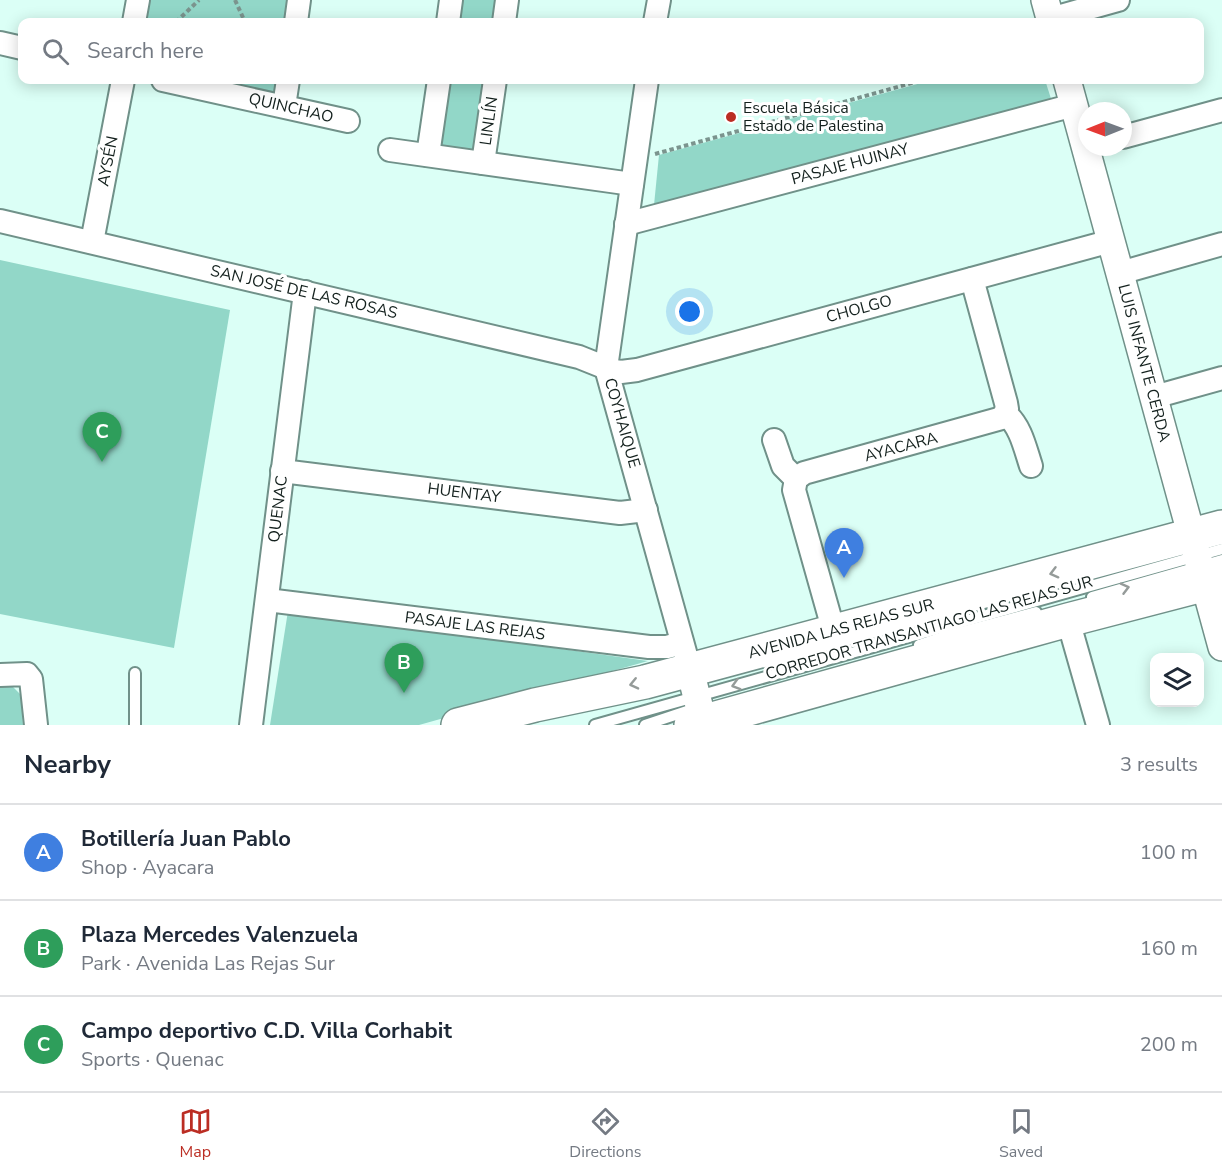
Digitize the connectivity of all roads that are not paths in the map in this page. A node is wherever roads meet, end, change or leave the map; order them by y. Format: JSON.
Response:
{"nodes":[{"id":1,"x":138,"y":0,"type":"edge"},
{"id":2,"x":299,"y":0,"type":"edge"},
{"id":3,"x":451,"y":0,"type":"edge"},
{"id":4,"x":507,"y":0,"type":"edge"},
{"id":5,"x":658,"y":0,"type":"edge"},
{"id":6,"x":1118,"y":0,"type":"edge"},
{"id":7,"x":1049,"y":14,"type":"edge"},
{"id":8,"x":135,"y":18,"type":"edge"},
{"id":9,"x":297,"y":18,"type":"edge"},
{"id":10,"x":449,"y":18,"type":"edge"},
{"id":11,"x":505,"y":18,"type":"edge"},
{"id":12,"x":656,"y":18,"type":"edge"},
{"id":13,"x":0,"y":43,"type":"edge"},
{"id":14,"x":18,"y":47,"type":"edge"},
{"id":15,"x":122,"y":84,"type":"edge"},
{"id":16,"x":182,"y":84,"type":"edge"},
{"id":17,"x":287,"y":84,"type":"edge"},
{"id":18,"x":438,"y":84,"type":"edge"},
{"id":19,"x":494,"y":84,"type":"edge"},
{"id":20,"x":646,"y":84,"type":"edge"},
{"id":21,"x":1070,"y":92,"type":"edge"},
{"id":22,"x":284,"y":106,"type":"junction"},
{"id":23,"x":1222,"y":110,"type":"edge"},
{"id":24,"x":1078,"y":120,"type":"edge"},
{"id":25,"x":348,"y":121,"type":"dead end"},
{"id":26,"x":1132,"y":135,"type":"edge"},
{"id":27,"x":390,"y":150,"type":"dead end"},
{"id":28,"x":428,"y":155,"type":"junction"},
{"id":29,"x":1088,"y":156,"type":"edge"},
{"id":30,"x":483,"y":163,"type":"junction"},
{"id":31,"x":632,"y":184,"type":"junction"},
{"id":32,"x":0,"y":220,"type":"edge"},
{"id":33,"x":626,"y":224,"type":"junction"},
{"id":34,"x":1111,"y":241,"type":"junction"},
{"id":35,"x":92,"y":242,"type":"junction"},
{"id":36,"x":1222,"y":244,"type":"edge"},
{"id":37,"x":1120,"y":273,"type":"junction"},
{"id":38,"x":972,"y":279,"type":"junction"},
{"id":39,"x":304,"y":292,"type":"junction"},
{"id":40,"x":606,"y":368,"type":"junction"},
{"id":41,"x":1222,"y":378,"type":"edge"},
{"id":42,"x":1154,"y":397,"type":"junction"},
{"id":43,"x":1006,"y":414,"type":"junction"},
{"id":44,"x":774,"y":440,"type":"dead end"},
{"id":45,"x":1031,"y":466,"type":"dead end"},
{"id":46,"x":282,"y":471,"type":"junction"},
{"id":47,"x":796,"y":479,"type":"junction"},
{"id":48,"x":646,"y":510,"type":"junction"},
{"id":49,"x":1210,"y":557,"type":"edge"},
{"id":50,"x":267,"y":600,"type":"junction"},
{"id":51,"x":1068,"y":620,"type":"junction"},
{"id":52,"x":834,"y":632,"type":"junction"},
{"id":53,"x":1222,"y":647,"type":"edge"},
{"id":54,"x":905,"y":650,"type":"dead end"},
{"id":55,"x":135,"y":673,"type":"dead end"},
{"id":56,"x":10,"y":675,"type":"edge"},
{"id":57,"x":695,"y":698,"type":"edge"},
{"id":58,"x":732,"y":698,"type":"dead end"},
{"id":59,"x":36,"y":725,"type":"edge"},
{"id":60,"x":135,"y":725,"type":"edge"},
{"id":61,"x":251,"y":725,"type":"edge"},
{"id":62,"x":458,"y":725,"type":"edge"},
{"id":63,"x":595,"y":725,"type":"edge"},
{"id":64,"x":645,"y":725,"type":"edge"},
{"id":65,"x":1098,"y":725,"type":"edge"}],
"edges":[{"from":1,"to":8,"type":"street"},
{"from":2,"to":9,"type":"street"},
{"from":3,"to":10,"type":"street"},
{"from":4,"to":11,"type":"street"},
{"from":5,"to":12,"type":"street"},
{"from":6,"to":7,"type":"street"},
{"from":13,"to":14,"type":"street"},
{"from":15,"to":35,"type":"street","name":"AYSÉN"},
{"from":16,"to":22,"type":"street","name":"QUINCHAO"},
{"from":17,"to":22,"type":"street"},
{"from":18,"to":28,"type":"street"},
{"from":19,"to":30,"type":"street","name":"LINLÍN"},
{"from":20,"to":31,"type":"street","name":"COYHAIQUE"},
{"from":21,"to":24,"type":"street","name":"LUIS INFANTE CERDA"},
{"from":21,"to":33,"type":"street","name":"PASAJE HUINAY"},
{"from":22,"to":25,"type":"street","name":"QUINCHAO"},
{"from":23,"to":26,"type":"street"},
{"from":27,"to":28,"type":"street"},
{"from":28,"to":30,"type":"street"},
{"from":29,"to":34,"type":"street","name":"LUIS INFANTE CERDA"},
{"from":30,"to":31,"type":"street"},
{"from":31,"to":33,"type":"street","name":"COYHAIQUE"},
{"from":32,"to":35,"type":"street","name":"SAN JOSÉ DE LAS ROSAS"},
{"from":33,"to":40,"type":"street","name":"COYHAIQUE"},
{"from":34,"to":37,"type":"street","name":"LUIS INFANTE CERDA"},
{"from":34,"to":38,"type":"street","name":"CHOLGO"},
{"from":35,"to":39,"type":"street","name":"SAN JOSÉ DE LAS ROSAS"},
{"from":36,"to":37,"type":"street"},
{"from":37,"to":42,"type":"street","name":"LUIS INFANTE CERDA"},
{"from":38,"to":40,"type":"street","name":"CHOLGO"},
{"from":38,"to":43,"type":"street"},
{"from":39,"to":40,"type":"street","name":"SAN JOSÉ DE LAS ROSAS"},
{"from":39,"to":46,"type":"street","name":"QUENAC"},
{"from":40,"to":48,"type":"street","name":"COYHAIQUE"},
{"from":41,"to":42,"type":"street"},
{"from":42,"to":49,"type":"street","name":"LUIS INFANTE CERDA"},
{"from":43,"to":45,"type":"street"},
{"from":43,"to":47,"type":"street","name":"AYACARA"},
{"from":44,"to":47,"type":"street"},
{"from":46,"to":48,"type":"street","name":"HUENTAY"},
{"from":46,"to":50,"type":"street","name":"QUENAC"},
{"from":47,"to":52,"type":"street"},
{"from":48,"to":57,"type":"street","name":"COYHAIQUE"},
{"from":49,"to":51,"type":"main road","name":"AVENIDA LAS REJAS SUR"},
{"from":49,"to":52,"type":"main road","name":"AVENIDA LAS REJAS SUR","one_way":true},
{"from":49,"to":53,"type":"street","name":"LUIS INFANTE CERDA"},
{"from":54,"to":49,"type":"lane","name":"CORREDOR TRANSANTIAGO LAS REJAS SUR","one_way":true},
{"from":49,"to":57,"type":"lane","name":"CORREDOR TRANSANTIAGO LAS REJAS SUR","one_way":true},
{"from":50,"to":57,"type":"street","name":"PASAJE LAS REJAS"},
{"from":50,"to":61,"type":"street","name":"QUENAC"},
{"from":51,"to":57,"type":"main road","name":"AVENIDA LAS REJAS SUR"},
{"from":51,"to":65,"type":"street"},
{"from":52,"to":57,"type":"main road","name":"AVENIDA LAS REJAS SUR"},
{"from":55,"to":60,"type":"lane"},
{"from":56,"to":59,"type":"street"},
{"from":57,"to":58,"type":"lane","name":"CORREDOR TRANSANTIAGO LAS REJAS SUR"},
{"from":57,"to":62,"type":"main road","name":"AVENIDA LAS REJAS SUR","one_way":true},
{"from":57,"to":63,"type":"lane","name":"CORREDOR TRANSANTIAGO LAS REJAS SUR"},
{"from":57,"to":64,"type":"lane","name":"CORREDOR TRANSANTIAGO LAS REJAS SUR"}]}
